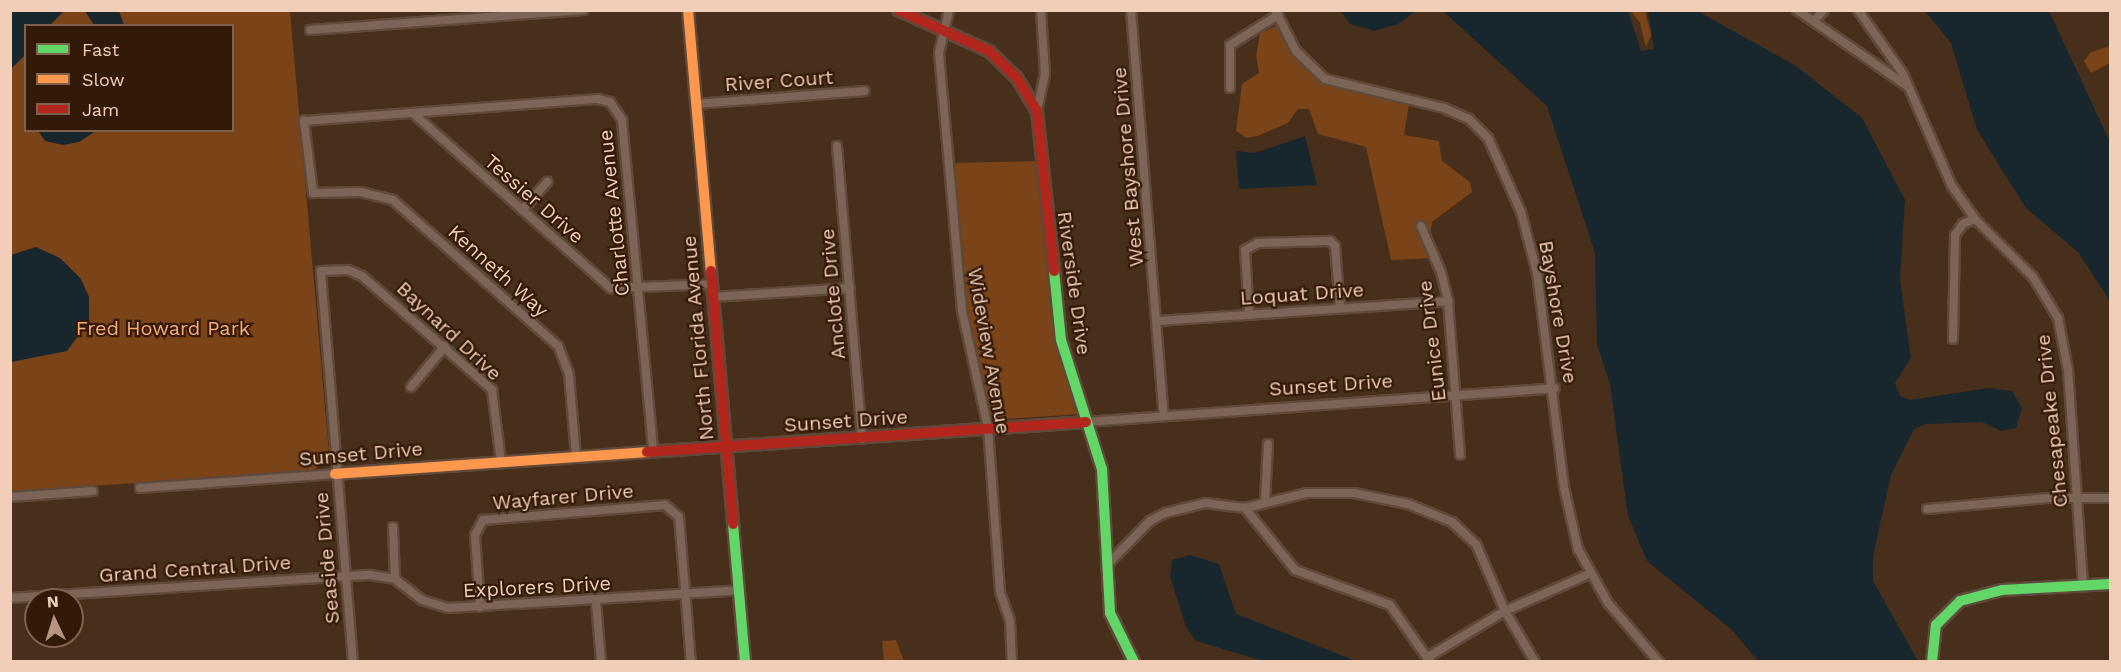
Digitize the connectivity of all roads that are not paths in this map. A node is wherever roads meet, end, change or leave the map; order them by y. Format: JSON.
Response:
{"nodes":[{"id":1,"x":583,"y":10,"type":"edge"},
{"id":2,"x":688,"y":10,"type":"edge"},
{"id":3,"x":898,"y":10,"type":"edge"},
{"id":4,"x":949,"y":10,"type":"edge"},
{"id":5,"x":1041,"y":10,"type":"edge"},
{"id":6,"x":1131,"y":10,"type":"edge"},
{"id":7,"x":1797,"y":10,"type":"edge"},
{"id":8,"x":1824,"y":10,"type":"edge"},
{"id":9,"x":1858,"y":10,"type":"edge"},
{"id":10,"x":1277,"y":13,"type":"edge"},
{"id":11,"x":1814,"y":21,"type":"junction"},
{"id":12,"x":310,"y":30,"type":"dead end"},
{"id":13,"x":945,"y":30,"type":"junction"},
{"id":14,"x":1907,"y":86,"type":"junction"},
{"id":15,"x":1230,"y":88,"type":"dead end"},
{"id":16,"x":865,"y":91,"type":"dead end"},
{"id":17,"x":696,"y":104,"type":"junction"},
{"id":18,"x":1037,"y":111,"type":"junction"},
{"id":19,"x":414,"y":114,"type":"junction"},
{"id":20,"x":837,"y":146,"type":"dead end"},
{"id":21,"x":547,"y":182,"type":"dead end"},
{"id":22,"x":313,"y":193,"type":"joint"},
{"id":23,"x":522,"y":210,"type":"junction"},
{"id":24,"x":1975,"y":219,"type":"junction"},
{"id":25,"x":1421,"y":226,"type":"dead end"},
{"id":26,"x":321,"y":271,"type":"joint"},
{"id":27,"x":713,"y":284,"type":"junction"},
{"id":28,"x":850,"y":288,"type":"junction"},
{"id":29,"x":639,"y":290,"type":"junction"},
{"id":30,"x":714,"y":297,"type":"junction"},
{"id":31,"x":1448,"y":301,"type":"junction"},
{"id":32,"x":1340,"y":308,"type":"junction"},
{"id":33,"x":1249,"y":315,"type":"junction"},
{"id":34,"x":1158,"y":321,"type":"junction"},
{"id":35,"x":1953,"y":339,"type":"dead end"},
{"id":36,"x":445,"y":346,"type":"junction"},
{"id":37,"x":411,"y":387,"type":"dead end"},
{"id":38,"x":1555,"y":388,"type":"junction"},
{"id":39,"x":1456,"y":393,"type":"junction"},
{"id":40,"x":1164,"y":416,"type":"junction"},
{"id":41,"x":1086,"y":422,"type":"junction"},
{"id":42,"x":988,"y":428,"type":"junction"},
{"id":43,"x":862,"y":439,"type":"junction"},
{"id":44,"x":1268,"y":444,"type":"dead end"},
{"id":45,"x":726,"y":447,"type":"junction"},
{"id":46,"x":653,"y":450,"type":"junction"},
{"id":47,"x":1460,"y":455,"type":"dead end"},
{"id":48,"x":576,"y":456,"type":"junction"},
{"id":49,"x":501,"y":461,"type":"junction"},
{"id":50,"x":336,"y":479,"type":"junction"},
{"id":51,"x":140,"y":488,"type":"dead end"},
{"id":52,"x":93,"y":491,"type":"dead end"},
{"id":53,"x":10,"y":497,"type":"edge"},
{"id":54,"x":2110,"y":498,"type":"edge"},
{"id":55,"x":1265,"y":500,"type":"junction"},
{"id":56,"x":2077,"y":501,"type":"junction"},
{"id":57,"x":1245,"y":508,"type":"junction"},
{"id":58,"x":1927,"y":509,"type":"dead end"},
{"id":59,"x":393,"y":526,"type":"dead end"},
{"id":60,"x":1107,"y":566,"type":"junction"},
{"id":61,"x":1589,"y":574,"type":"junction"},
{"id":62,"x":346,"y":576,"type":"junction"},
{"id":63,"x":395,"y":579,"type":"junction"},
{"id":64,"x":2110,"y":584,"type":"edge"},
{"id":65,"x":2083,"y":585,"type":"junction"},
{"id":66,"x":739,"y":590,"type":"junction"},
{"id":67,"x":685,"y":595,"type":"junction"},
{"id":68,"x":10,"y":598,"type":"edge"},
{"id":69,"x":596,"y":602,"type":"junction"},
{"id":70,"x":480,"y":608,"type":"junction"},
{"id":71,"x":1505,"y":611,"type":"junction"},
{"id":72,"x":1429,"y":659,"type":"edge"},
{"id":73,"x":353,"y":662,"type":"edge"},
{"id":74,"x":601,"y":662,"type":"edge"},
{"id":75,"x":691,"y":662,"type":"edge"},
{"id":76,"x":746,"y":662,"type":"edge"},
{"id":77,"x":1012,"y":662,"type":"edge"},
{"id":78,"x":1134,"y":662,"type":"edge"},
{"id":79,"x":1534,"y":662,"type":"edge"},
{"id":80,"x":1659,"y":662,"type":"edge"},
{"id":81,"x":1932,"y":662,"type":"edge"}],
"edges":[{"from":1,"to":12,"type":"street"},
{"from":2,"to":17,"type":"street","name":"North Florida Avenue"},
{"from":3,"to":13,"type":"street","name":"Riverside Drive"},
{"from":4,"to":13,"type":"street","name":"Wideview Avenue"},
{"from":5,"to":18,"type":"street"},
{"from":6,"to":34,"type":"street","name":"West Bayshore Drive"},
{"from":7,"to":11,"type":"street"},
{"from":8,"to":11,"type":"street"},
{"from":9,"to":14,"type":"street","name":"Chesapeake Drive"},
{"from":10,"to":15,"type":"street"},
{"from":10,"to":38,"type":"street","name":"Bayshore Drive"},
{"from":11,"to":14,"type":"street"},
{"from":13,"to":18,"type":"street","name":"Riverside Drive"},
{"from":13,"to":42,"type":"street","name":"Wideview Avenue"},
{"from":14,"to":24,"type":"street","name":"Chesapeake Drive"},
{"from":16,"to":17,"type":"street","name":"River Court"},
{"from":17,"to":27,"type":"street","name":"North Florida Avenue"},
{"from":18,"to":41,"type":"street","name":"Riverside Drive"},
{"from":19,"to":22,"type":"street","name":"Charlotte Avenue"},
{"from":19,"to":23,"type":"street","name":"Tessier Drive"},
{"from":19,"to":29,"type":"street","name":"Charlotte Avenue"},
{"from":20,"to":28,"type":"street","name":"Anclote Drive"},
{"from":21,"to":23,"type":"street"},
{"from":22,"to":48,"type":"street","name":"Kenneth Way"},
{"from":23,"to":29,"type":"street","name":"Tessier Drive"},
{"from":24,"to":35,"type":"street"},
{"from":24,"to":56,"type":"street","name":"Chesapeake Drive"},
{"from":25,"to":31,"type":"street","name":"Eunice Drive"},
{"from":26,"to":36,"type":"street","name":"Baynard Drive"},
{"from":26,"to":50,"type":"street","name":"Seaside Drive"},
{"from":27,"to":29,"type":"street","name":"Tessier Drive"},
{"from":27,"to":30,"type":"street","name":"North Florida Avenue"},
{"from":28,"to":30,"type":"street"},
{"from":28,"to":43,"type":"street","name":"Anclote Drive"},
{"from":29,"to":46,"type":"street","name":"Charlotte Avenue"},
{"from":30,"to":45,"type":"street","name":"North Florida Avenue"},
{"from":31,"to":32,"type":"street","name":"Loquat Drive"},
{"from":31,"to":39,"type":"street","name":"Eunice Drive"},
{"from":32,"to":33,"type":"street","name":"Loquat Drive"},
{"from":32,"to":33,"type":"street"},
{"from":33,"to":34,"type":"street","name":"Loquat Drive"},
{"from":34,"to":40,"type":"street","name":"West Bayshore Drive"},
{"from":36,"to":37,"type":"street"},
{"from":36,"to":49,"type":"street","name":"Baynard Drive"},
{"from":38,"to":39,"type":"street","name":"Sunset Drive"},
{"from":38,"to":61,"type":"street","name":"Bayshore Drive"},
{"from":39,"to":40,"type":"street","name":"Sunset Drive"},
{"from":39,"to":47,"type":"street","name":"Eunice Drive"},
{"from":40,"to":41,"type":"street","name":"Sunset Drive"},
{"from":41,"to":42,"type":"street","name":"Sunset Drive"},
{"from":41,"to":60,"type":"street","name":"Riverside Drive"},
{"from":42,"to":43,"type":"street","name":"Sunset Drive"},
{"from":42,"to":77,"type":"street","name":"Wideview Avenue"},
{"from":43,"to":45,"type":"street","name":"Sunset Drive"},
{"from":44,"to":55,"type":"street"},
{"from":45,"to":46,"type":"street","name":"Sunset Drive"},
{"from":45,"to":66,"type":"street","name":"North Florida Avenue"},
{"from":46,"to":48,"type":"street","name":"Sunset Drive"},
{"from":48,"to":49,"type":"street","name":"Sunset Drive"},
{"from":49,"to":50,"type":"street","name":"Sunset Drive"},
{"from":50,"to":51,"type":"street","name":"Sunset Drive"},
{"from":50,"to":62,"type":"street","name":"Seaside Drive"},
{"from":52,"to":53,"type":"street"},
{"from":54,"to":56,"type":"street"},
{"from":55,"to":57,"type":"street"},
{"from":55,"to":71,"type":"street"},
{"from":56,"to":58,"type":"street"},
{"from":56,"to":65,"type":"street","name":"Chesapeake Drive"},
{"from":57,"to":60,"type":"street"},
{"from":57,"to":72,"type":"street"},
{"from":59,"to":63,"type":"street"},
{"from":60,"to":78,"type":"street","name":"Riverside Drive"},
{"from":61,"to":71,"type":"street"},
{"from":61,"to":80,"type":"street","name":"Bayshore Drive"},
{"from":62,"to":63,"type":"street"},
{"from":62,"to":68,"type":"street","name":"Grand Central Drive"},
{"from":62,"to":73,"type":"street","name":"Seaside Drive"},
{"from":63,"to":70,"type":"street","name":"Explorers Drive"},
{"from":64,"to":65,"type":"street"},
{"from":65,"to":81,"type":"street"},
{"from":66,"to":67,"type":"street","name":"Explorers Drive"},
{"from":66,"to":76,"type":"street","name":"North Florida Avenue"},
{"from":67,"to":69,"type":"street","name":"Explorers Drive"},
{"from":67,"to":70,"type":"street","name":"Wayfarer Drive"},
{"from":67,"to":75,"type":"street"},
{"from":69,"to":70,"type":"street","name":"Explorers Drive"},
{"from":69,"to":74,"type":"street"},
{"from":71,"to":72,"type":"street"},
{"from":71,"to":79,"type":"street"}]}
